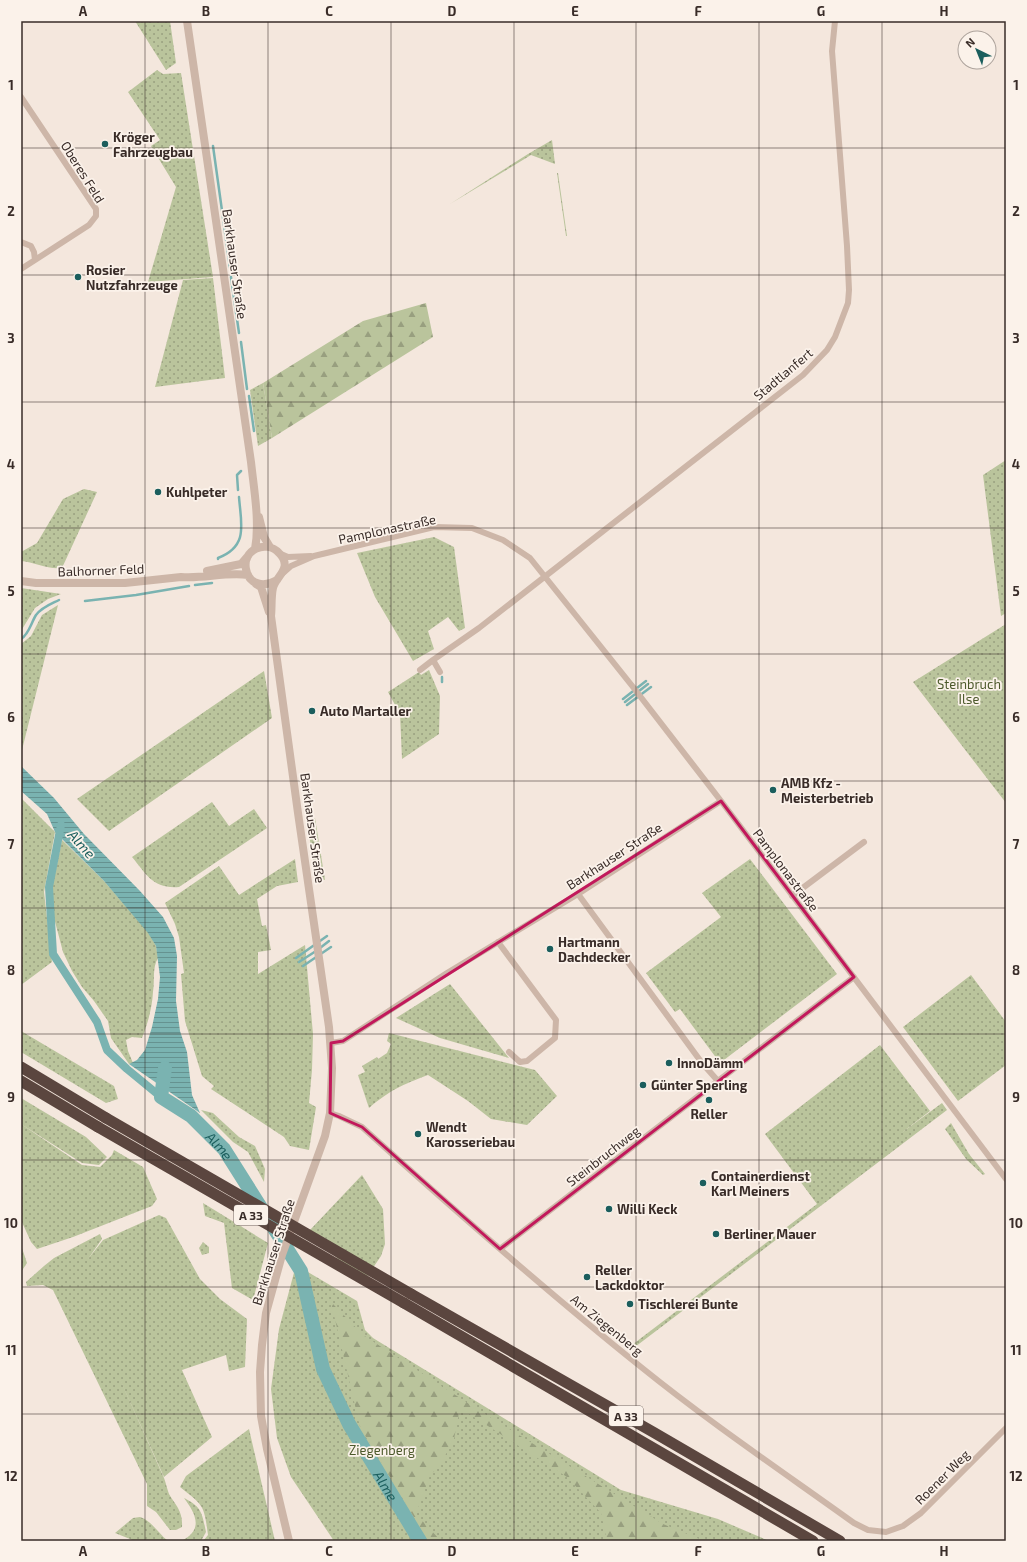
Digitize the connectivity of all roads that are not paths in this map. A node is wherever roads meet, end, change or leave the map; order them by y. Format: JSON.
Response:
{"nodes":[{"id":1,"x":187,"y":21,"type":"edge"},
{"id":2,"x":835,"y":21,"type":"edge"},
{"id":3,"x":21,"y":97,"type":"edge"},
{"id":4,"x":21,"y":242,"type":"edge"},
{"id":5,"x":35,"y":260,"type":"junction"},
{"id":6,"x":21,"y":269,"type":"edge"},
{"id":7,"x":256,"y":510,"type":"junction"},
{"id":8,"x":270,"y":547,"type":"junction"},
{"id":9,"x":255,"y":549,"type":"junction"},
{"id":10,"x":278,"y":552,"type":"junction"},
{"id":11,"x":314,"y":556,"type":"junction"},
{"id":12,"x":247,"y":557,"type":"junction"},
{"id":13,"x":248,"y":575,"type":"junction"},
{"id":14,"x":545,"y":576,"type":"junction"},
{"id":15,"x":181,"y":577,"type":"junction"},
{"id":16,"x":280,"y":577,"type":"junction"},
{"id":17,"x":21,"y":581,"type":"edge"},
{"id":18,"x":256,"y":583,"type":"junction"},
{"id":19,"x":271,"y":616,"type":"junction"},
{"id":20,"x":433,"y":660,"type":"junction"},
{"id":21,"x":420,"y":670,"type":"dead end"},
{"id":22,"x":440,"y":672,"type":"dead end"},
{"id":23,"x":721,"y":801,"type":"junction"},
{"id":24,"x":864,"y":842,"type":"dead end"},
{"id":25,"x":578,"y":894,"type":"junction"},
{"id":26,"x":792,"y":896,"type":"junction"},
{"id":27,"x":498,"y":942,"type":"junction"},
{"id":28,"x":854,"y":977,"type":"junction"},
{"id":29,"x":331,"y":1043,"type":"junction"},
{"id":30,"x":509,"y":1052,"type":"dead end"},
{"id":31,"x":21,"y":1067,"type":"edge"},
{"id":32,"x":718,"y":1081,"type":"junction"},
{"id":33,"x":21,"y":1082,"type":"edge"},
{"id":34,"x":330,"y":1113,"type":"junction"},
{"id":35,"x":1006,"y":1179,"type":"edge"},
{"id":36,"x":500,"y":1249,"type":"junction"},
{"id":37,"x":1006,"y":1428,"type":"edge"},
{"id":38,"x":886,"y":1532,"type":"joint"},
{"id":39,"x":289,"y":1541,"type":"edge"},
{"id":40,"x":813,"y":1541,"type":"edge"},
{"id":41,"x":840,"y":1541,"type":"edge"}],
"edges":[{"from":1,"to":7,"type":"street","name":"Barkhauser Straße"},
{"from":2,"to":14,"type":"street","name":"Stadtlanfert"},
{"from":3,"to":5,"type":"street","name":"Oberes Feld"},
{"from":4,"to":5,"type":"street"},
{"from":5,"to":6,"type":"street","name":"Oberes Feld"},
{"from":7,"to":8,"type":"street","name":"Barkhauser Straße"},
{"from":7,"to":9,"type":"street","name":"Barkhauser Straße"},
{"from":8,"to":9,"type":"street"},
{"from":8,"to":10,"type":"street"},
{"from":9,"to":12,"type":"street"},
{"from":10,"to":11,"type":"street"},
{"from":10,"to":16,"type":"street"},
{"from":11,"to":14,"type":"street","name":"Pamplonastraße"},
{"from":11,"to":16,"type":"street"},
{"from":12,"to":13,"type":"street"},
{"from":12,"to":15,"type":"street","name":"Balhorner Feld"},
{"from":13,"to":15,"type":"street","name":"Balhorner Feld"},
{"from":13,"to":18,"type":"street"},
{"from":14,"to":20,"type":"street"},
{"from":14,"to":23,"type":"street","name":"Pamplonastraße"},
{"from":15,"to":17,"type":"street","name":"Balhorner Feld"},
{"from":16,"to":18,"type":"street"},
{"from":16,"to":19,"type":"street","name":"Barkhauser Straße"},
{"from":18,"to":19,"type":"street","name":"Barkhauser Straße"},
{"from":19,"to":29,"type":"street","name":"Barkhauser Straße"},
{"from":20,"to":21,"type":"street"},
{"from":20,"to":22,"type":"street"},
{"from":23,"to":25,"type":"street","name":"Barkhauser Straße"},
{"from":23,"to":26,"type":"street","name":"Pamplonastraße"},
{"from":24,"to":26,"type":"street"},
{"from":25,"to":27,"type":"street","name":"Barkhauser Straße"},
{"from":25,"to":32,"type":"street"},
{"from":26,"to":28,"type":"street","name":"Pamplonastraße"},
{"from":27,"to":29,"type":"street","name":"Barkhauser Straße"},
{"from":27,"to":30,"type":"street"},
{"from":28,"to":32,"type":"street","name":"Steinbruchweg"},
{"from":28,"to":35,"type":"street","name":"Pamplonastraße"},
{"from":29,"to":34,"type":"street","name":"Barkhauser Straße"},
{"from":31,"to":41,"type":"highway","number":"A 33","bridge":true},
{"from":32,"to":36,"type":"street","name":"Steinbruchweg"},
{"from":33,"to":40,"type":"highway","number":"A 33","bridge":true},
{"from":34,"to":36,"type":"street","name":"Am Ziegenberg"},
{"from":34,"to":39,"type":"street","name":"Barkhauser Straße","bridge":true},
{"from":36,"to":38,"type":"street","name":"Am Ziegenberg"},
{"from":37,"to":38,"type":"street","name":"Roener Weg"}]}
